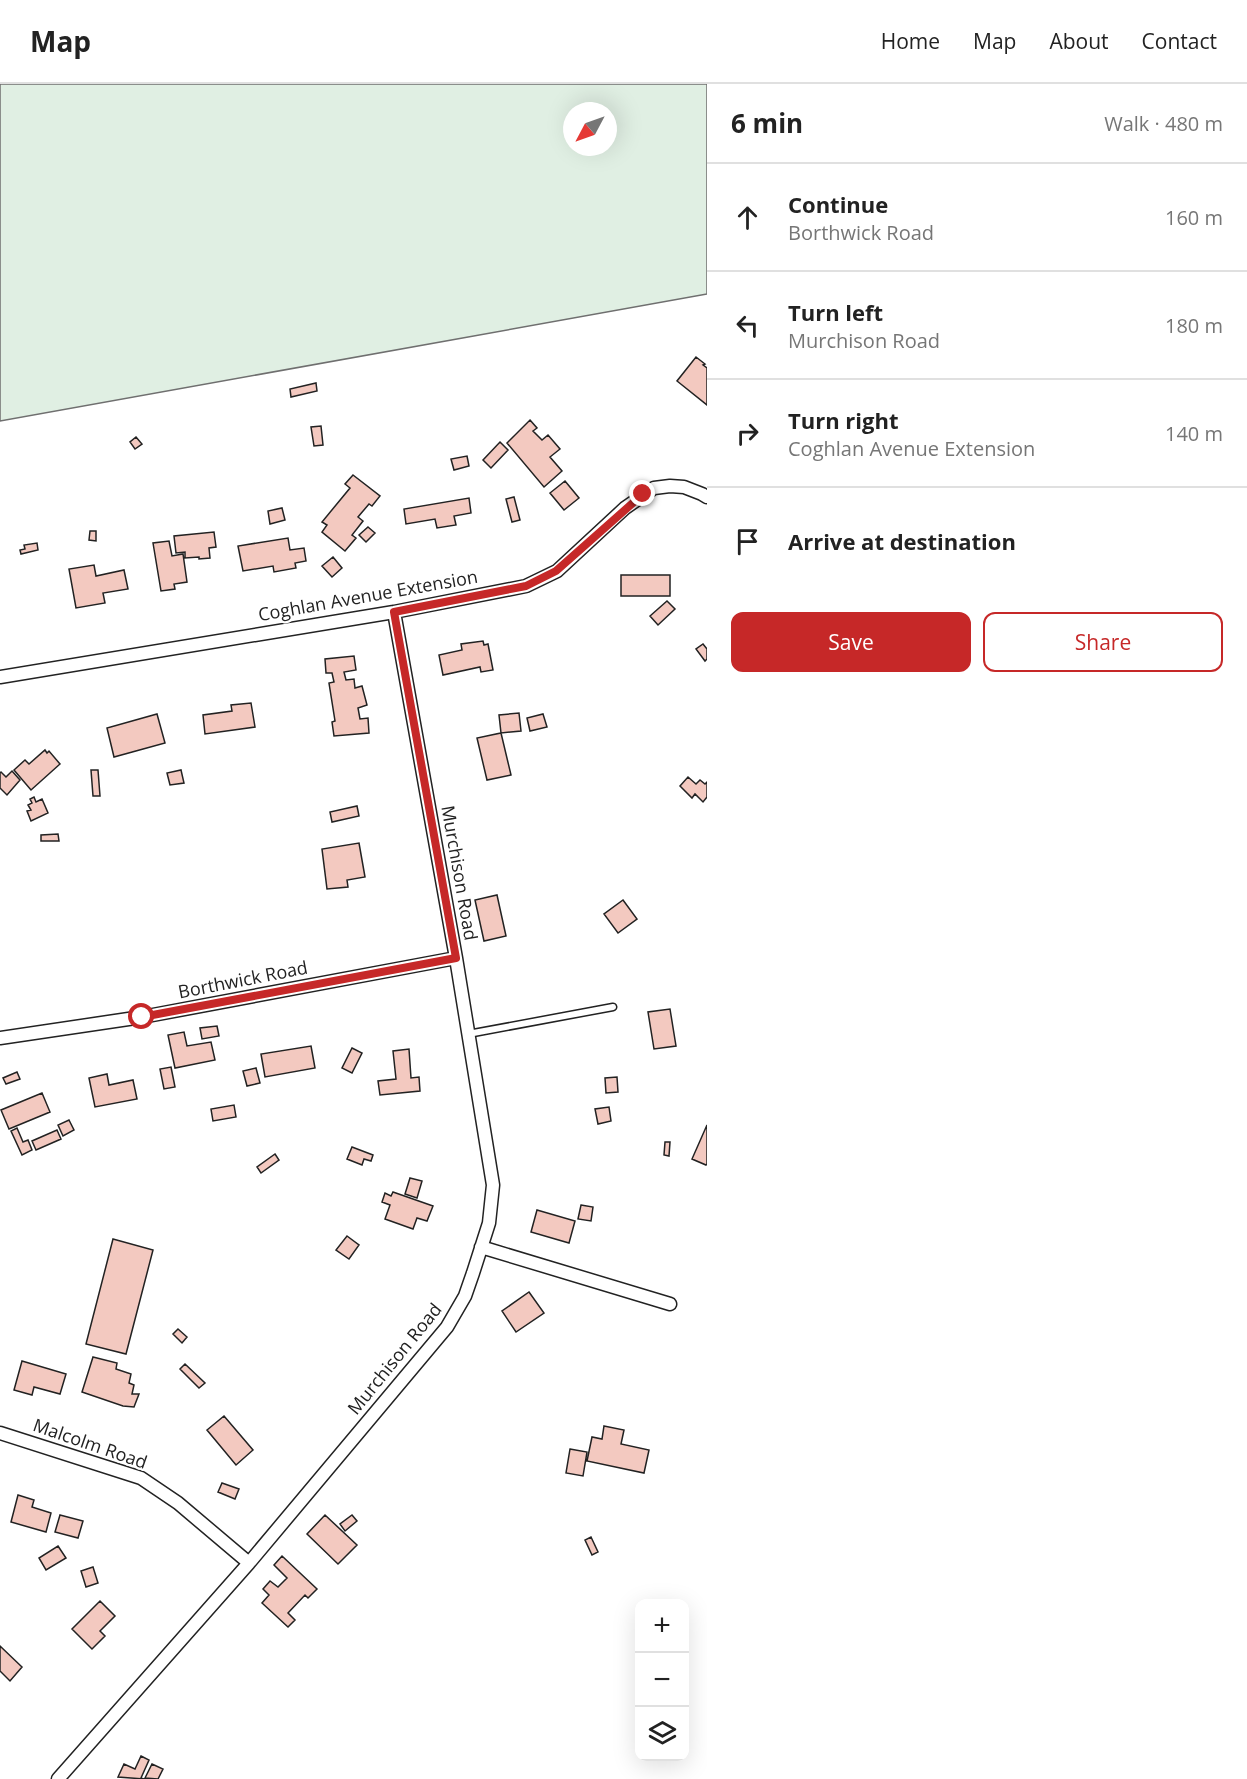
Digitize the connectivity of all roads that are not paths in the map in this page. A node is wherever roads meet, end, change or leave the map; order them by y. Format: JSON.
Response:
{"nodes":[{"id":1,"x":707,"y":497,"type":"edge"},
{"id":2,"x":394,"y":612,"type":"junction"},
{"id":3,"x":0,"y":677,"type":"edge"},
{"id":4,"x":456,"y":958,"type":"junction"},
{"id":5,"x":613,"y":1007,"type":"dead end"},
{"id":6,"x":468,"y":1034,"type":"junction"},
{"id":7,"x":0,"y":1038,"type":"edge"},
{"id":8,"x":481,"y":1247,"type":"junction"},
{"id":9,"x":670,"y":1304,"type":"dead end"},
{"id":10,"x":0,"y":1433,"type":"edge"},
{"id":11,"x":249,"y":1563,"type":"junction"},
{"id":12,"x":58,"y":1779,"type":"edge"}],
"edges":[{"from":1,"to":2,"type":"street","name":"Coghlan Avenue Extension"},
{"from":2,"to":3,"type":"street","name":"Coghlan Avenue Extension"},
{"from":2,"to":4,"type":"street","name":"Murchison Road"},
{"from":4,"to":6,"type":"street","name":"Murchison Road"},
{"from":4,"to":7,"type":"street","name":"Borthwick Road"},
{"from":5,"to":6,"type":"lane"},
{"from":6,"to":8,"type":"street","name":"Murchison Road"},
{"from":8,"to":9,"type":"street"},
{"from":8,"to":11,"type":"street","name":"Murchison Road"},
{"from":10,"to":11,"type":"street","name":"Malcolm Road"},
{"from":11,"to":12,"type":"street","name":"Murchison Road"}]}
